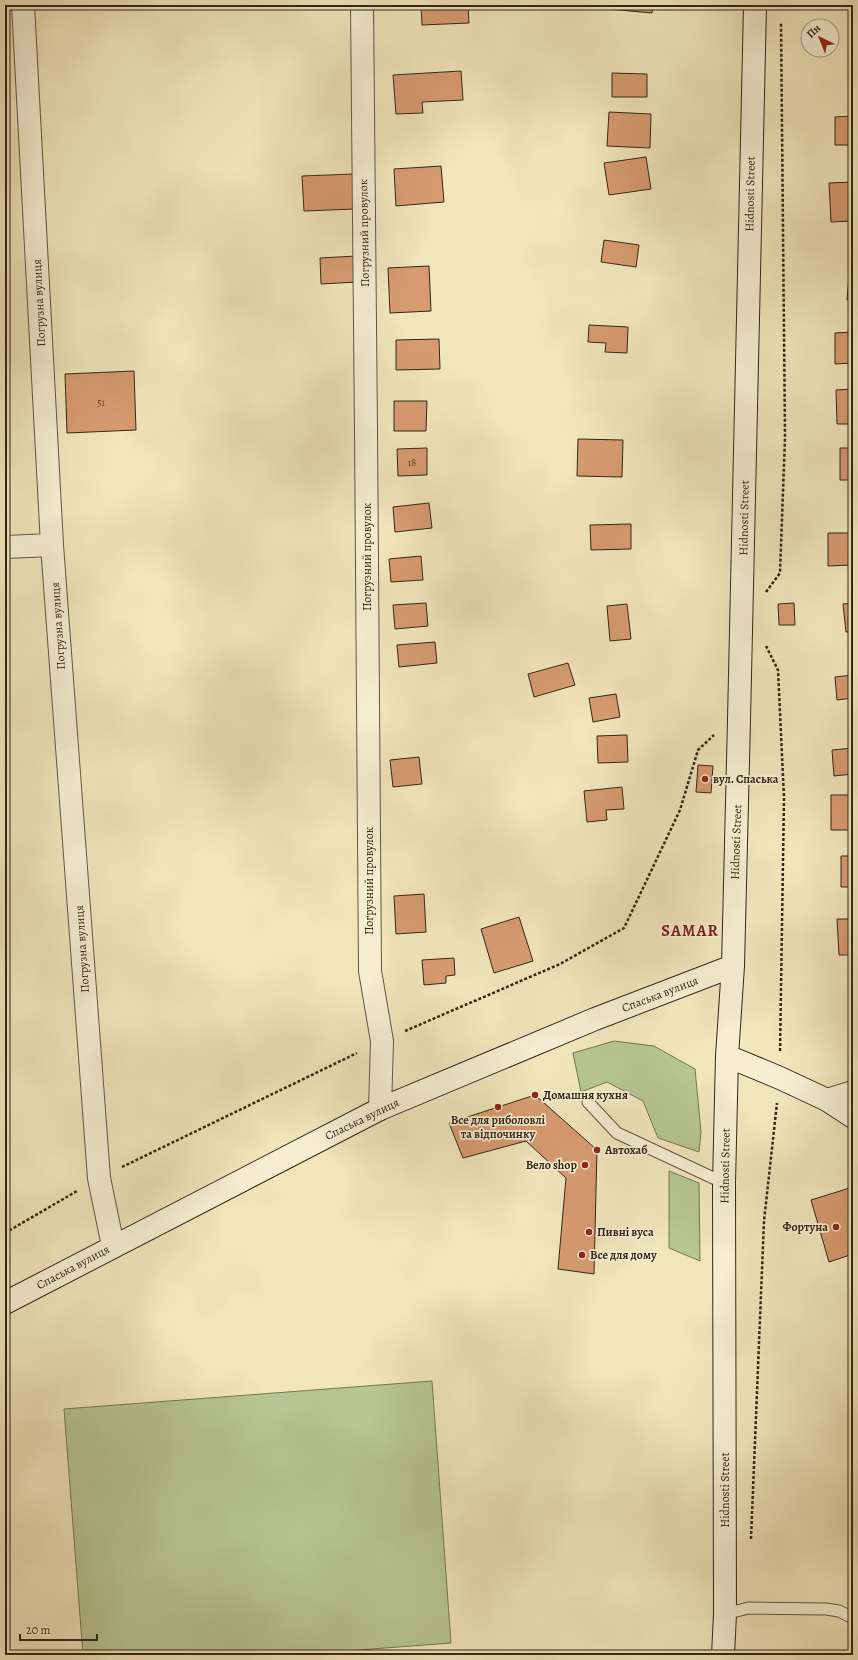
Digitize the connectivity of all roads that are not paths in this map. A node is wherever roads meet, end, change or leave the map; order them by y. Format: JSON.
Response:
{"nodes":[{"id":1,"x":23,"y":5,"type":"edge"},
{"id":2,"x":362,"y":5,"type":"edge"},
{"id":3,"x":755,"y":5,"type":"edge"},
{"id":4,"x":52,"y":545,"type":"junction"},
{"id":5,"x":5,"y":547,"type":"edge"},
{"id":6,"x":733,"y":966,"type":"junction"},
{"id":7,"x":727,"y":1056,"type":"junction"},
{"id":8,"x":853,"y":1092,"type":"edge"},
{"id":9,"x":827,"y":1100,"type":"junction"},
{"id":10,"x":588,"y":1102,"type":"dead end"},
{"id":11,"x":380,"y":1109,"type":"junction"},
{"id":12,"x":853,"y":1117,"type":"edge"},
{"id":13,"x":724,"y":1183,"type":"junction"},
{"id":14,"x":113,"y":1246,"type":"junction"},
{"id":15,"x":5,"y":1303,"type":"edge"},
{"id":16,"x":725,"y":1614,"type":"junction"},
{"id":17,"x":853,"y":1618,"type":"edge"},
{"id":18,"x":723,"y":1655,"type":"edge"}],
"edges":[{"from":1,"to":4,"type":"street","name":"Погрузна вулиця"},
{"from":2,"to":11,"type":"street","name":"Погрузний провулок"},
{"from":3,"to":6,"type":"street","name":"Hidnosti Street"},
{"from":4,"to":5,"type":"street"},
{"from":4,"to":14,"type":"street","name":"Погрузна вулиця"},
{"from":6,"to":7,"type":"street","name":"Hidnosti Street"},
{"from":6,"to":11,"type":"street","name":"Спаська вулиця"},
{"from":7,"to":9,"type":"street"},
{"from":7,"to":13,"type":"street","name":"Hidnosti Street"},
{"from":8,"to":9,"type":"street"},
{"from":9,"to":12,"type":"street"},
{"from":10,"to":13,"type":"lane"},
{"from":11,"to":14,"type":"street","name":"Спаська вулиця"},
{"from":13,"to":16,"type":"street","name":"Hidnosti Street"},
{"from":14,"to":15,"type":"street","name":"Спаська вулиця"},
{"from":16,"to":17,"type":"lane"},
{"from":16,"to":18,"type":"street","name":"Hidnosti Street"}]}
